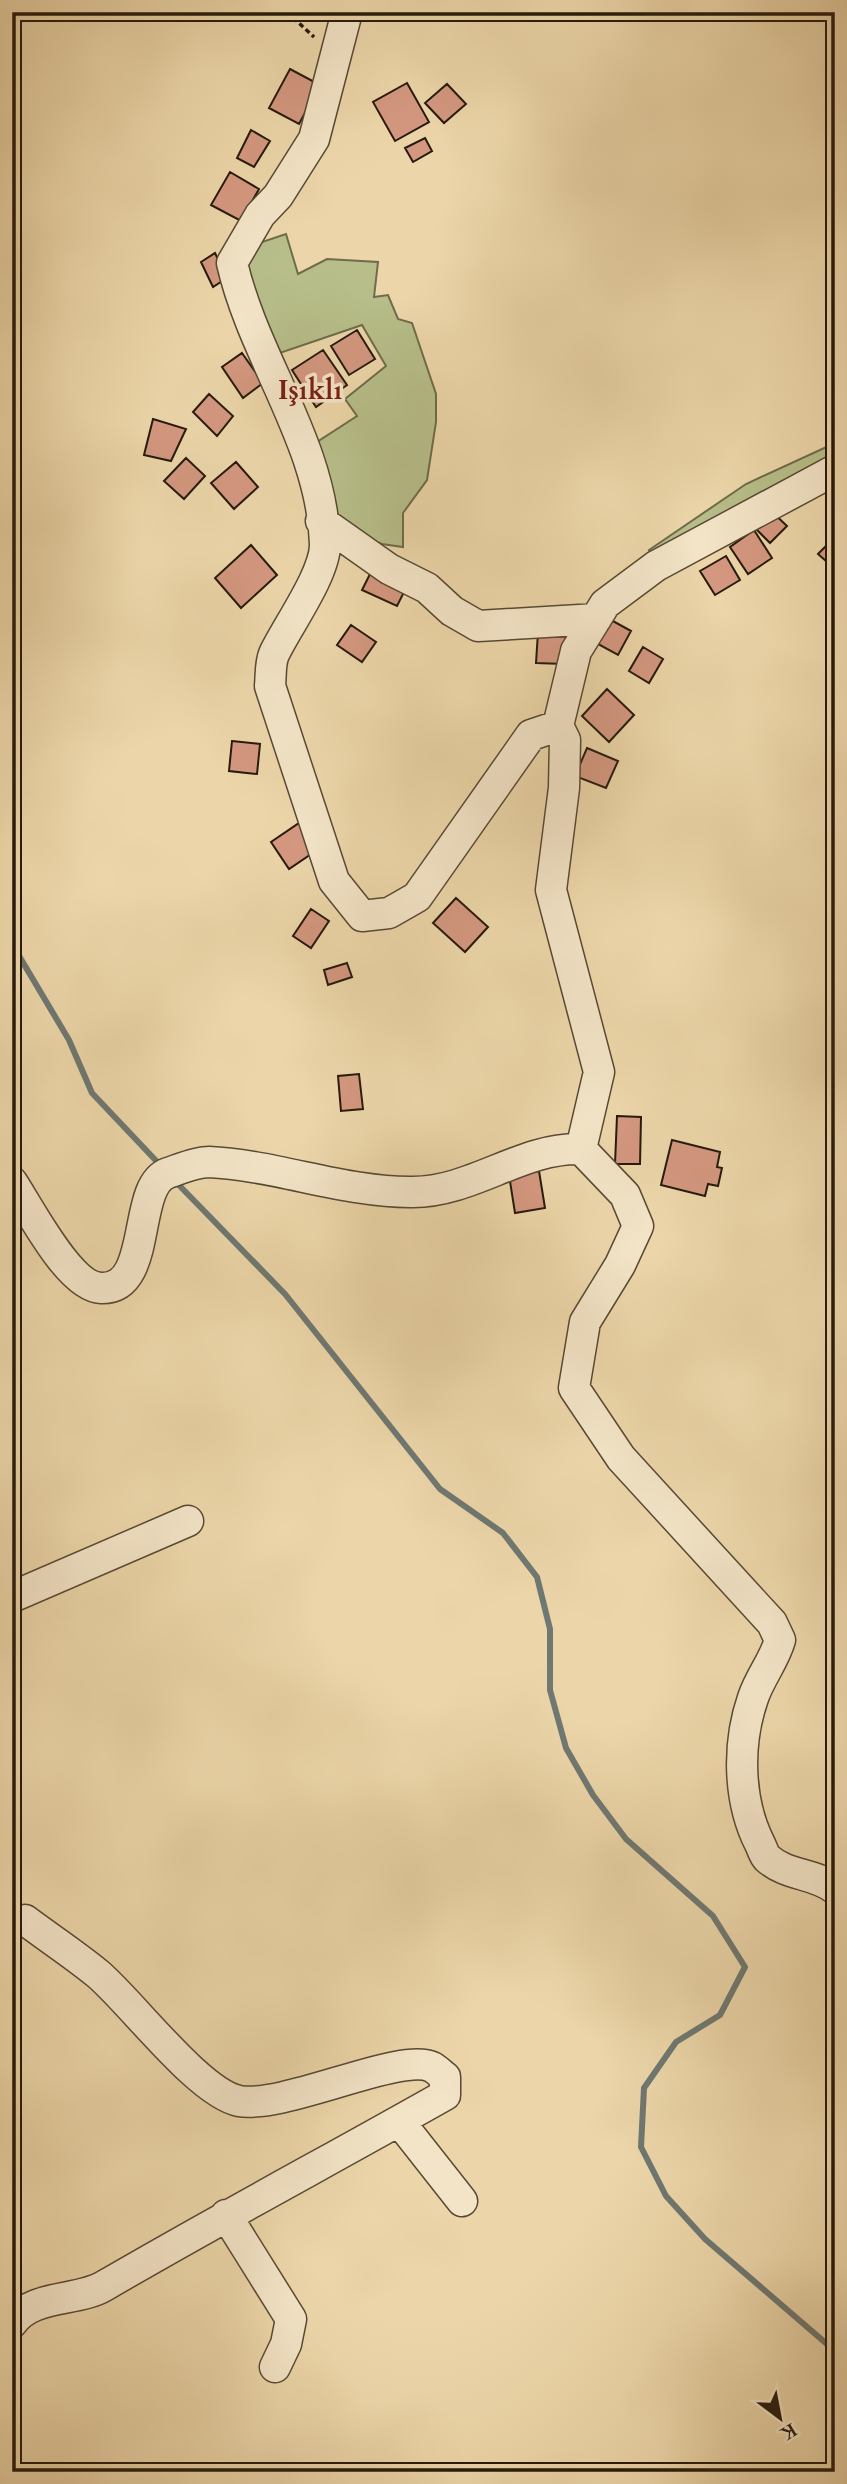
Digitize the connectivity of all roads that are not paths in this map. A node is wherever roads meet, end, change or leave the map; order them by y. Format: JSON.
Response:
{"nodes":[{"id":1,"x":347,"y":12,"type":"edge"},
{"id":2,"x":835,"y":470,"type":"edge"},
{"id":3,"x":321,"y":521,"type":"junction"},
{"id":4,"x":596,"y":619,"type":"junction"},
{"id":5,"x":558,"y":726,"type":"junction"},
{"id":6,"x":581,"y":1149,"type":"junction"},
{"id":7,"x":12,"y":1182,"type":"edge"},
{"id":8,"x":188,"y":1521,"type":"dead end"},
{"id":9,"x":12,"y":1597,"type":"edge"},
{"id":10,"x":835,"y":1889,"type":"edge"},
{"id":11,"x":25,"y":1920,"type":"dead end"},
{"id":12,"x":399,"y":2121,"type":"junction"},
{"id":13,"x":462,"y":2201,"type":"dead end"},
{"id":14,"x":226,"y":2215,"type":"junction"},
{"id":15,"x":12,"y":2323,"type":"edge"},
{"id":16,"x":275,"y":2367,"type":"dead end"}],
"edges":[{"from":1,"to":3,"type":"street"},
{"from":2,"to":4,"type":"street"},
{"from":3,"to":4,"type":"street"},
{"from":3,"to":5,"type":"street"},
{"from":4,"to":5,"type":"street"},
{"from":5,"to":6,"type":"street"},
{"from":6,"to":7,"type":"street"},
{"from":6,"to":10,"type":"street"},
{"from":8,"to":9,"type":"street"},
{"from":11,"to":12,"type":"street"},
{"from":12,"to":13,"type":"street"},
{"from":12,"to":14,"type":"street"},
{"from":14,"to":15,"type":"street"},
{"from":14,"to":16,"type":"street"}]}
